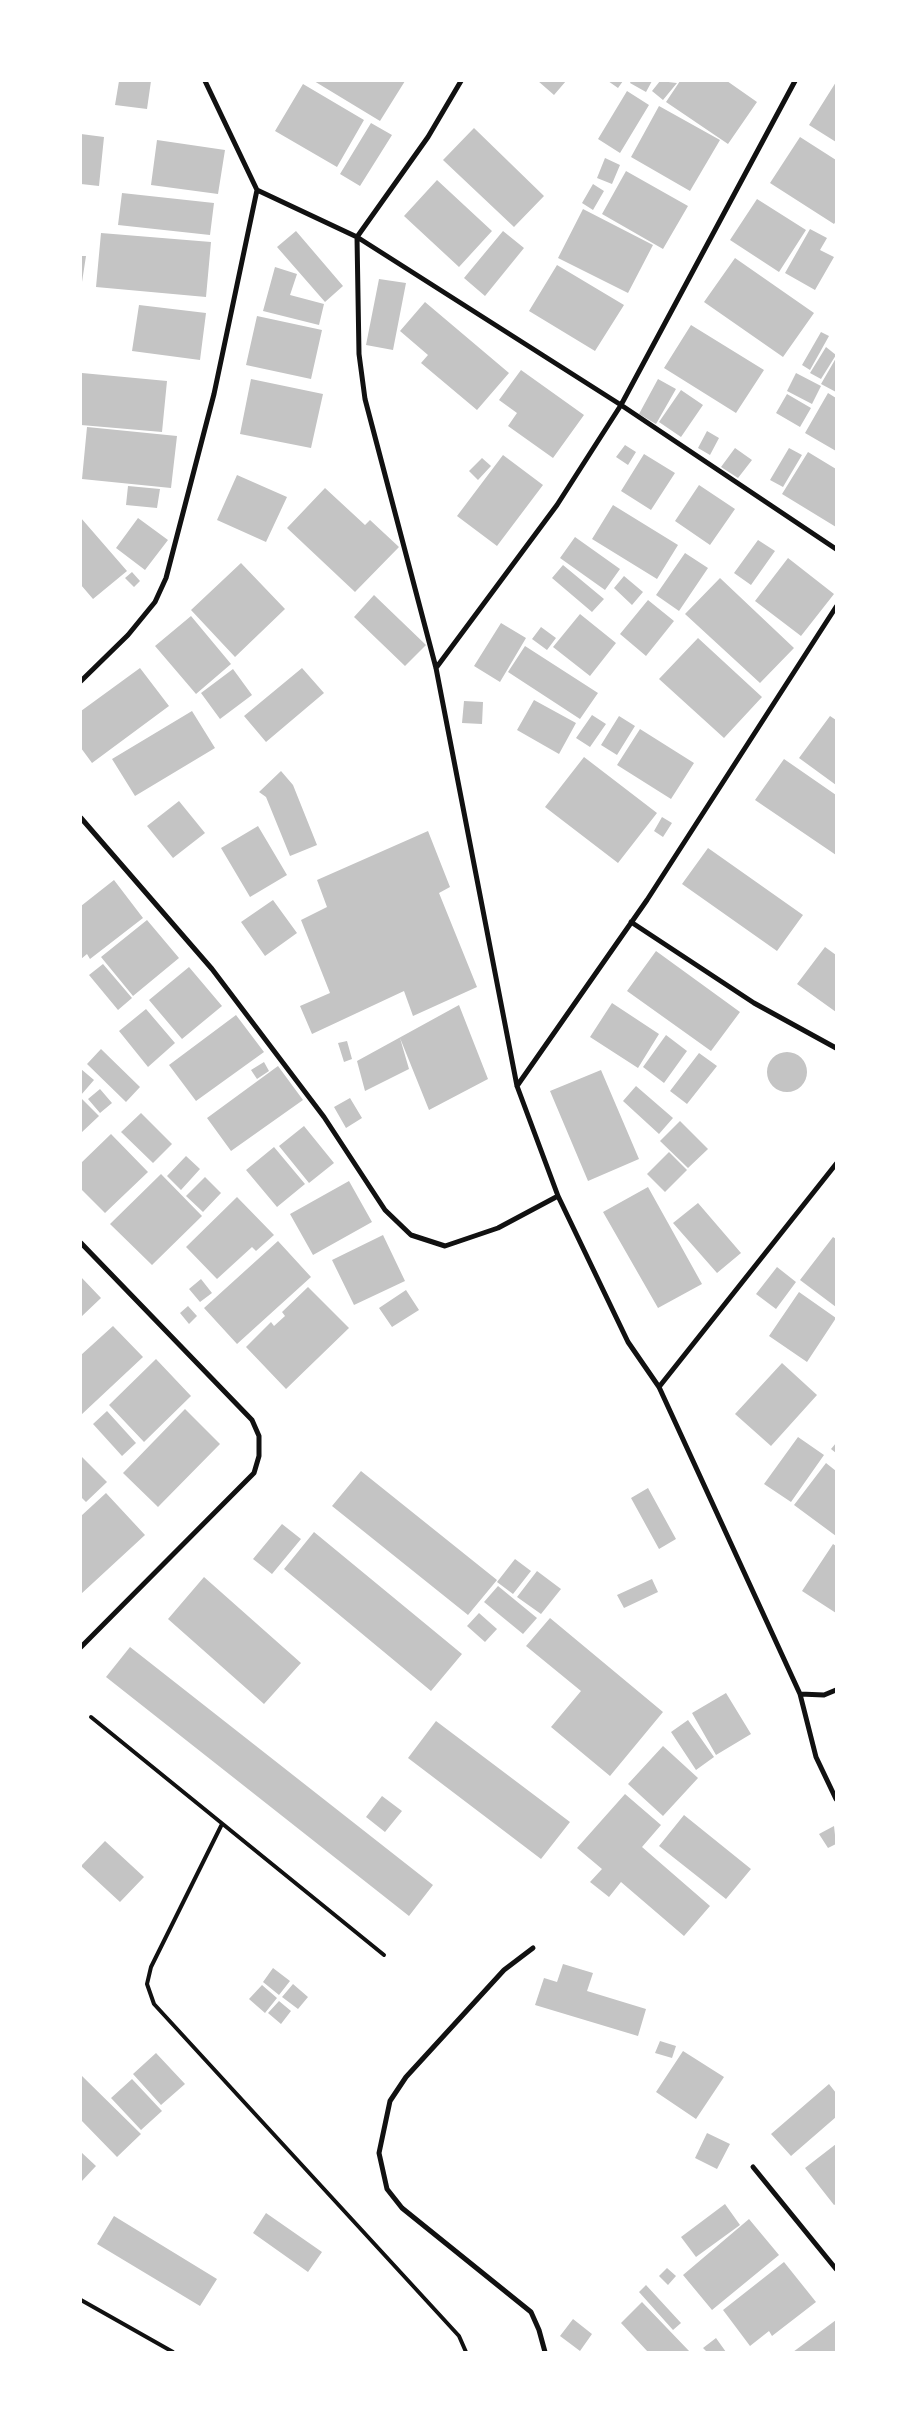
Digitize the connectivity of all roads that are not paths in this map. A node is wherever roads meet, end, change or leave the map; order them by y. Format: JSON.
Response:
{"nodes":[{"id":1,"x":206,"y":81,"type":"edge"},
{"id":2,"x":461,"y":81,"type":"edge"},
{"id":3,"x":795,"y":81,"type":"edge"},
{"id":4,"x":257,"y":190,"type":"junction"},
{"id":5,"x":357,"y":237,"type":"junction"},
{"id":6,"x":622,"y":405,"type":"junction"},
{"id":7,"x":836,"y":549,"type":"edge"},
{"id":8,"x":836,"y":607,"type":"edge"},
{"id":9,"x":436,"y":668,"type":"junction"},
{"id":10,"x":81,"y":680,"type":"edge"},
{"id":11,"x":81,"y":818,"type":"edge"},
{"id":12,"x":632,"y":922,"type":"junction"},
{"id":13,"x":836,"y":1048,"type":"edge"},
{"id":14,"x":517,"y":1086,"type":"junction"},
{"id":15,"x":836,"y":1164,"type":"edge"},
{"id":16,"x":558,"y":1196,"type":"junction"},
{"id":17,"x":81,"y":1243,"type":"edge"},
{"id":18,"x":659,"y":1387,"type":"junction"},
{"id":19,"x":81,"y":1647,"type":"edge"},
{"id":20,"x":836,"y":1690,"type":"edge"},
{"id":21,"x":800,"y":1694,"type":"junction"},
{"id":22,"x":91,"y":1717,"type":"dead end"},
{"id":23,"x":836,"y":1799,"type":"edge"},
{"id":24,"x":222,"y":1824,"type":"junction"},
{"id":25,"x":533,"y":1948,"type":"dead end"},
{"id":26,"x":384,"y":1955,"type":"dead end"},
{"id":27,"x":753,"y":2167,"type":"dead end"},
{"id":28,"x":836,"y":2269,"type":"edge"},
{"id":29,"x":81,"y":2300,"type":"edge"},
{"id":30,"x":173,"y":2352,"type":"edge"},
{"id":31,"x":466,"y":2352,"type":"edge"},
{"id":32,"x":545,"y":2352,"type":"edge"}],
"edges":[{"from":1,"to":4,"type":"street"},
{"from":2,"to":5,"type":"street"},
{"from":3,"to":6,"type":"street"},
{"from":4,"to":5,"type":"street"},
{"from":4,"to":10,"type":"street"},
{"from":5,"to":6,"type":"street"},
{"from":5,"to":9,"type":"street"},
{"from":6,"to":7,"type":"street"},
{"from":6,"to":9,"type":"street"},
{"from":8,"to":12,"type":"street"},
{"from":9,"to":14,"type":"street"},
{"from":11,"to":16,"type":"street"},
{"from":12,"to":13,"type":"street"},
{"from":12,"to":14,"type":"street"},
{"from":14,"to":16,"type":"street"},
{"from":15,"to":18,"type":"street"},
{"from":16,"to":18,"type":"street"},
{"from":17,"to":19,"type":"street"},
{"from":18,"to":21,"type":"street"},
{"from":20,"to":21,"type":"street"},
{"from":21,"to":23,"type":"street"},
{"from":22,"to":24,"type":"lane"},
{"from":24,"to":26,"type":"lane"},
{"from":24,"to":31,"type":"lane"},
{"from":25,"to":32,"type":"street"},
{"from":27,"to":28,"type":"street"},
{"from":29,"to":30,"type":"lane"}]}
